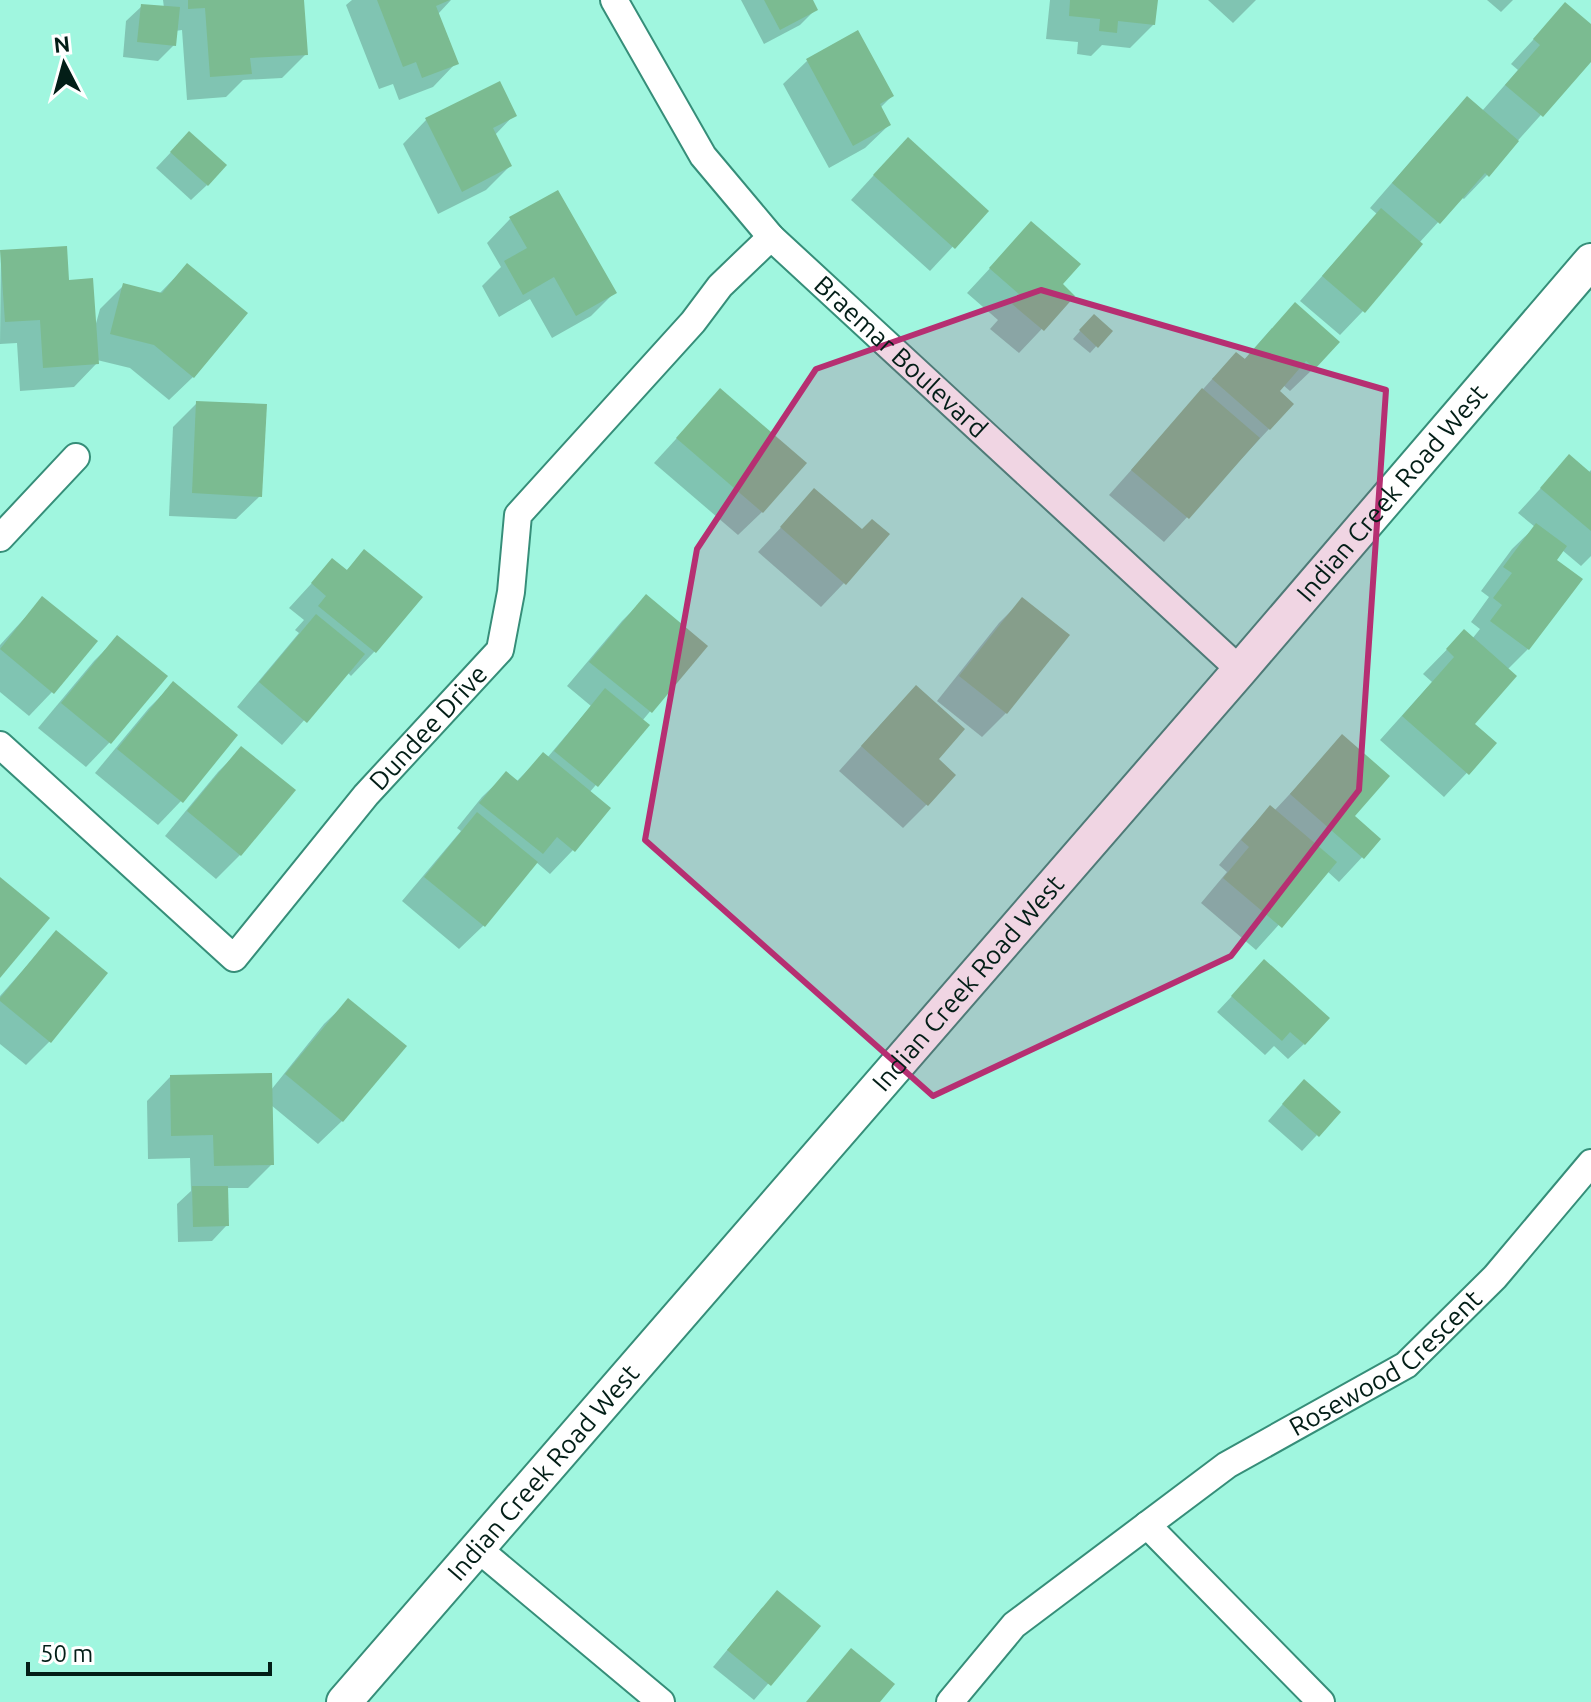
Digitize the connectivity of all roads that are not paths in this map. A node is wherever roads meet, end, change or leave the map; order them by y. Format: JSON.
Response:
{"nodes":[{"id":1,"x":614,"y":0,"type":"edge"},
{"id":2,"x":771,"y":237,"type":"junction"},
{"id":3,"x":1591,"y":261,"type":"edge"},
{"id":4,"x":76,"y":457,"type":"dead end"},
{"id":5,"x":0,"y":538,"type":"edge"},
{"id":6,"x":1240,"y":670,"type":"junction"},
{"id":7,"x":0,"y":745,"type":"edge"},
{"id":8,"x":1591,"y":1163,"type":"edge"},
{"id":9,"x":1147,"y":1525,"type":"junction"},
{"id":10,"x":477,"y":1548,"type":"junction"},
{"id":11,"x":344,"y":1702,"type":"edge"},
{"id":12,"x":661,"y":1702,"type":"edge"},
{"id":13,"x":950,"y":1702,"type":"edge"},
{"id":14,"x":1321,"y":1702,"type":"edge"}],
"edges":[{"from":1,"to":2,"type":"street","name":"Braemar Boulevard"},
{"from":2,"to":6,"type":"street","name":"Braemar Boulevard"},
{"from":2,"to":7,"type":"street","name":"Dundee Drive"},
{"from":3,"to":6,"type":"street","name":"Indian Creek Road West"},
{"from":4,"to":5,"type":"street"},
{"from":6,"to":10,"type":"street","name":"Indian Creek Road West"},
{"from":8,"to":9,"type":"street","name":"Rosewood Crescent"},
{"from":9,"to":13,"type":"street","name":"Rosewood Crescent"},
{"from":9,"to":14,"type":"street"},
{"from":10,"to":11,"type":"street","name":"Indian Creek Road West"},
{"from":10,"to":12,"type":"street"}]}
